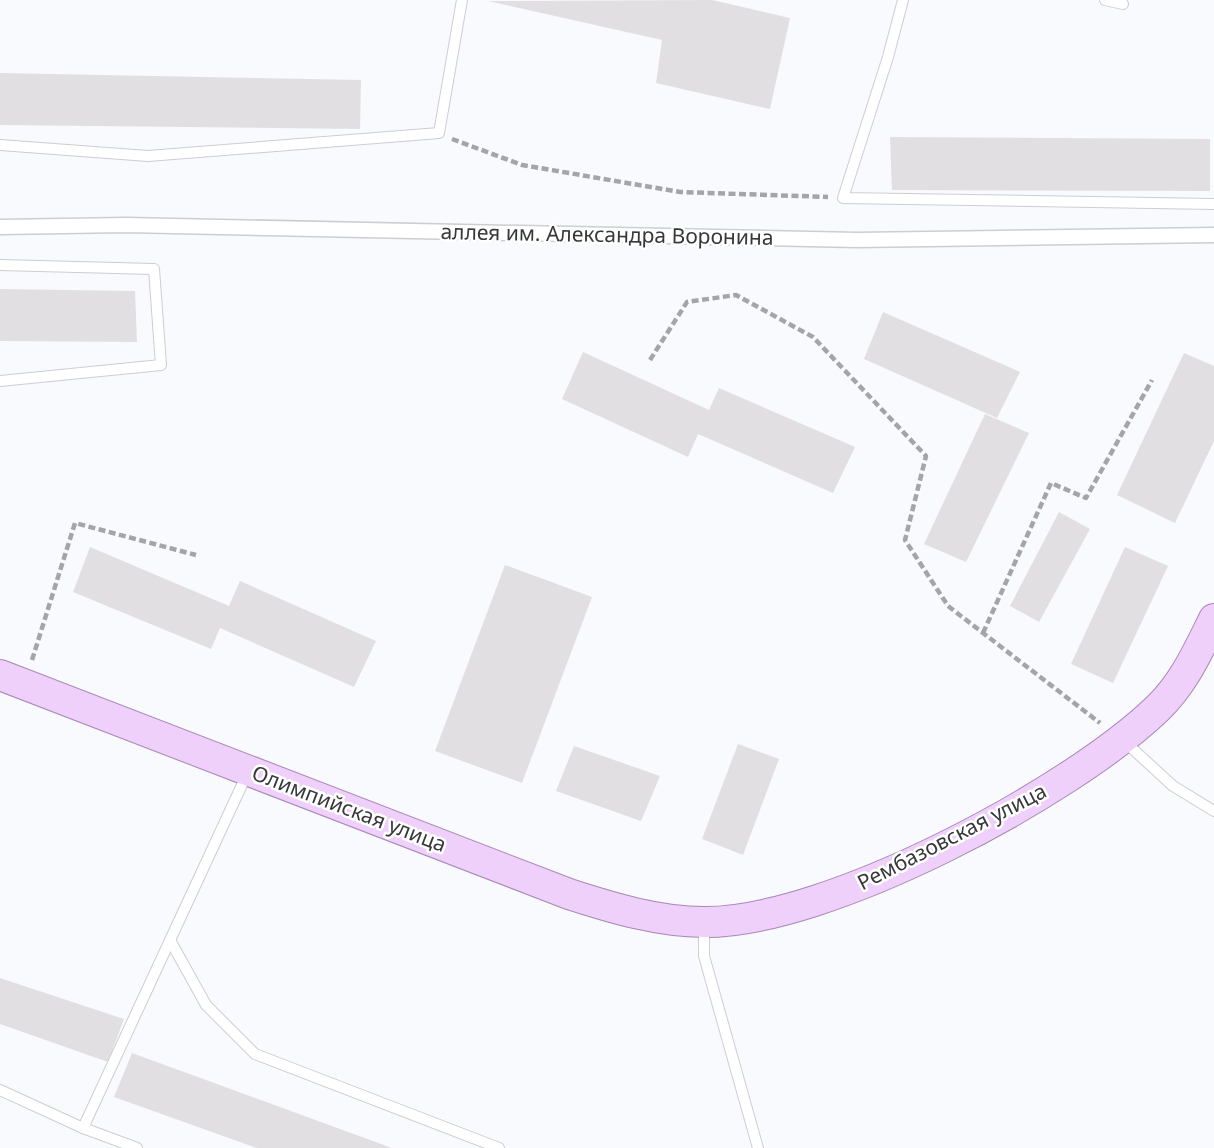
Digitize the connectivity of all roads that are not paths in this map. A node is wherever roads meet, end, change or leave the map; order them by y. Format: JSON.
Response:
{"nodes":[{"id":1,"x":462,"y":0,"type":"edge"},
{"id":2,"x":903,"y":0,"type":"edge"},
{"id":3,"x":1105,"y":0,"type":"edge"},
{"id":4,"x":1123,"y":4,"type":"dead end"},
{"id":5,"x":0,"y":145,"type":"edge"},
{"id":6,"x":1214,"y":204,"type":"edge"},
{"id":7,"x":0,"y":227,"type":"edge"},
{"id":8,"x":1214,"y":235,"type":"edge"},
{"id":9,"x":0,"y":265,"type":"edge"},
{"id":10,"x":0,"y":381,"type":"edge"},
{"id":11,"x":1214,"y":620,"type":"edge"},
{"id":12,"x":12,"y":679,"type":"edge"},
{"id":13,"x":1120,"y":738,"type":"junction"},
{"id":14,"x":248,"y":770,"type":"junction"},
{"id":15,"x":1214,"y":811,"type":"edge"},
{"id":16,"x":704,"y":922,"type":"junction"},
{"id":17,"x":170,"y":940,"type":"junction"},
{"id":18,"x":0,"y":1090,"type":"edge"},
{"id":19,"x":83,"y":1128,"type":"junction"},
{"id":20,"x":137,"y":1148,"type":"edge"},
{"id":21,"x":499,"y":1148,"type":"edge"},
{"id":22,"x":758,"y":1148,"type":"edge"}],
"edges":[{"from":1,"to":5,"type":"lane"},
{"from":2,"to":6,"type":"lane"},
{"from":3,"to":4,"type":"lane"},
{"from":7,"to":8,"type":"street","name":"аллея им. Александра Воронина"},
{"from":9,"to":10,"type":"lane"},
{"from":11,"to":13,"type":"main road","name":"Рембазовская улица"},
{"from":12,"to":14,"type":"main road","name":"Олимпийская улица"},
{"from":13,"to":15,"type":"lane"},
{"from":13,"to":16,"type":"main road","name":"Рембазовская улица"},
{"from":14,"to":16,"type":"main road","name":"Олимпийская улица"},
{"from":14,"to":17,"type":"lane"},
{"from":16,"to":22,"type":"lane"},
{"from":17,"to":19,"type":"lane"},
{"from":17,"to":21,"type":"lane"},
{"from":18,"to":19,"type":"lane"},
{"from":19,"to":20,"type":"lane"}]}
